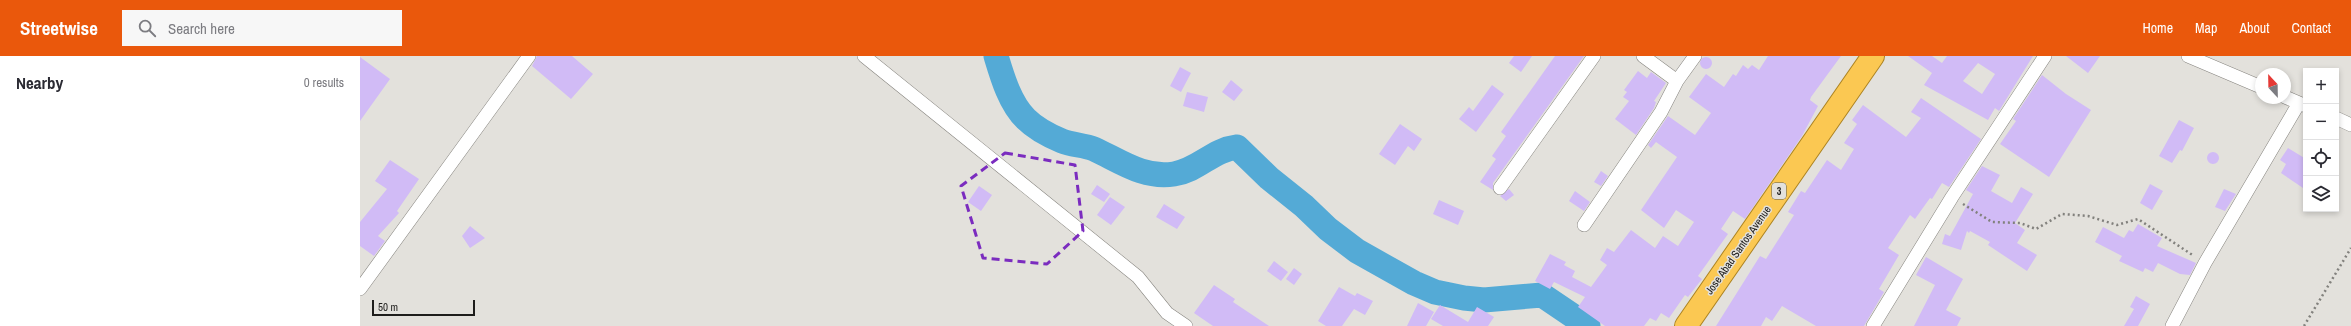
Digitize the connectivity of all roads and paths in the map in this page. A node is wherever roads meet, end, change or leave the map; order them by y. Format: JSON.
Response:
{"nodes":[{"id":1,"x":529,"y":56,"type":"edge"},
{"id":2,"x":864,"y":56,"type":"edge"},
{"id":3,"x":1594,"y":56,"type":"edge"},
{"id":4,"x":1643,"y":56,"type":"edge"},
{"id":5,"x":1695,"y":56,"type":"edge"},
{"id":6,"x":1873,"y":56,"type":"edge"},
{"id":7,"x":2045,"y":56,"type":"edge"},
{"id":8,"x":2188,"y":56,"type":"edge"},
{"id":9,"x":1677,"y":81,"type":"junction"},
{"id":10,"x":2255,"y":84,"type":"edge"},
{"id":11,"x":2291,"y":99,"type":"edge"},
{"id":12,"x":2302,"y":104,"type":"edge"},
{"id":13,"x":2339,"y":119,"type":"edge"},
{"id":14,"x":2351,"y":125,"type":"edge"},
{"id":15,"x":1500,"y":188,"type":"dead end"},
{"id":16,"x":1952,"y":197,"type":"junction"},
{"id":17,"x":1584,"y":225,"type":"dead end"},
{"id":18,"x":2351,"y":248,"type":"edge"},
{"id":19,"x":2205,"y":263,"type":"junction"},
{"id":20,"x":360,"y":289,"type":"edge"},
{"id":21,"x":1186,"y":326,"type":"edge"},
{"id":22,"x":1686,"y":326,"type":"edge"},
{"id":23,"x":1874,"y":326,"type":"edge"},
{"id":24,"x":2172,"y":326,"type":"edge"},
{"id":25,"x":2304,"y":326,"type":"edge"}],
"edges":[{"from":1,"to":20,"type":"street"},
{"from":2,"to":21,"type":"street"},
{"from":3,"to":15,"type":"street"},
{"from":4,"to":9,"type":"street"},
{"from":5,"to":9,"type":"street"},
{"from":6,"to":22,"type":"highway","name":"Jose Abad Santos Avenue","number":"3"},
{"from":7,"to":16,"type":"street"},
{"from":8,"to":10,"type":"street"},
{"from":9,"to":17,"type":"street"},
{"from":11,"to":12,"type":"street"},
{"from":12,"to":19,"type":"street"},
{"from":13,"to":14,"type":"street"},
{"from":16,"to":19,"type":"path"},
{"from":16,"to":23,"type":"street"},
{"from":18,"to":25,"type":"path"},
{"from":19,"to":24,"type":"street"}]}
